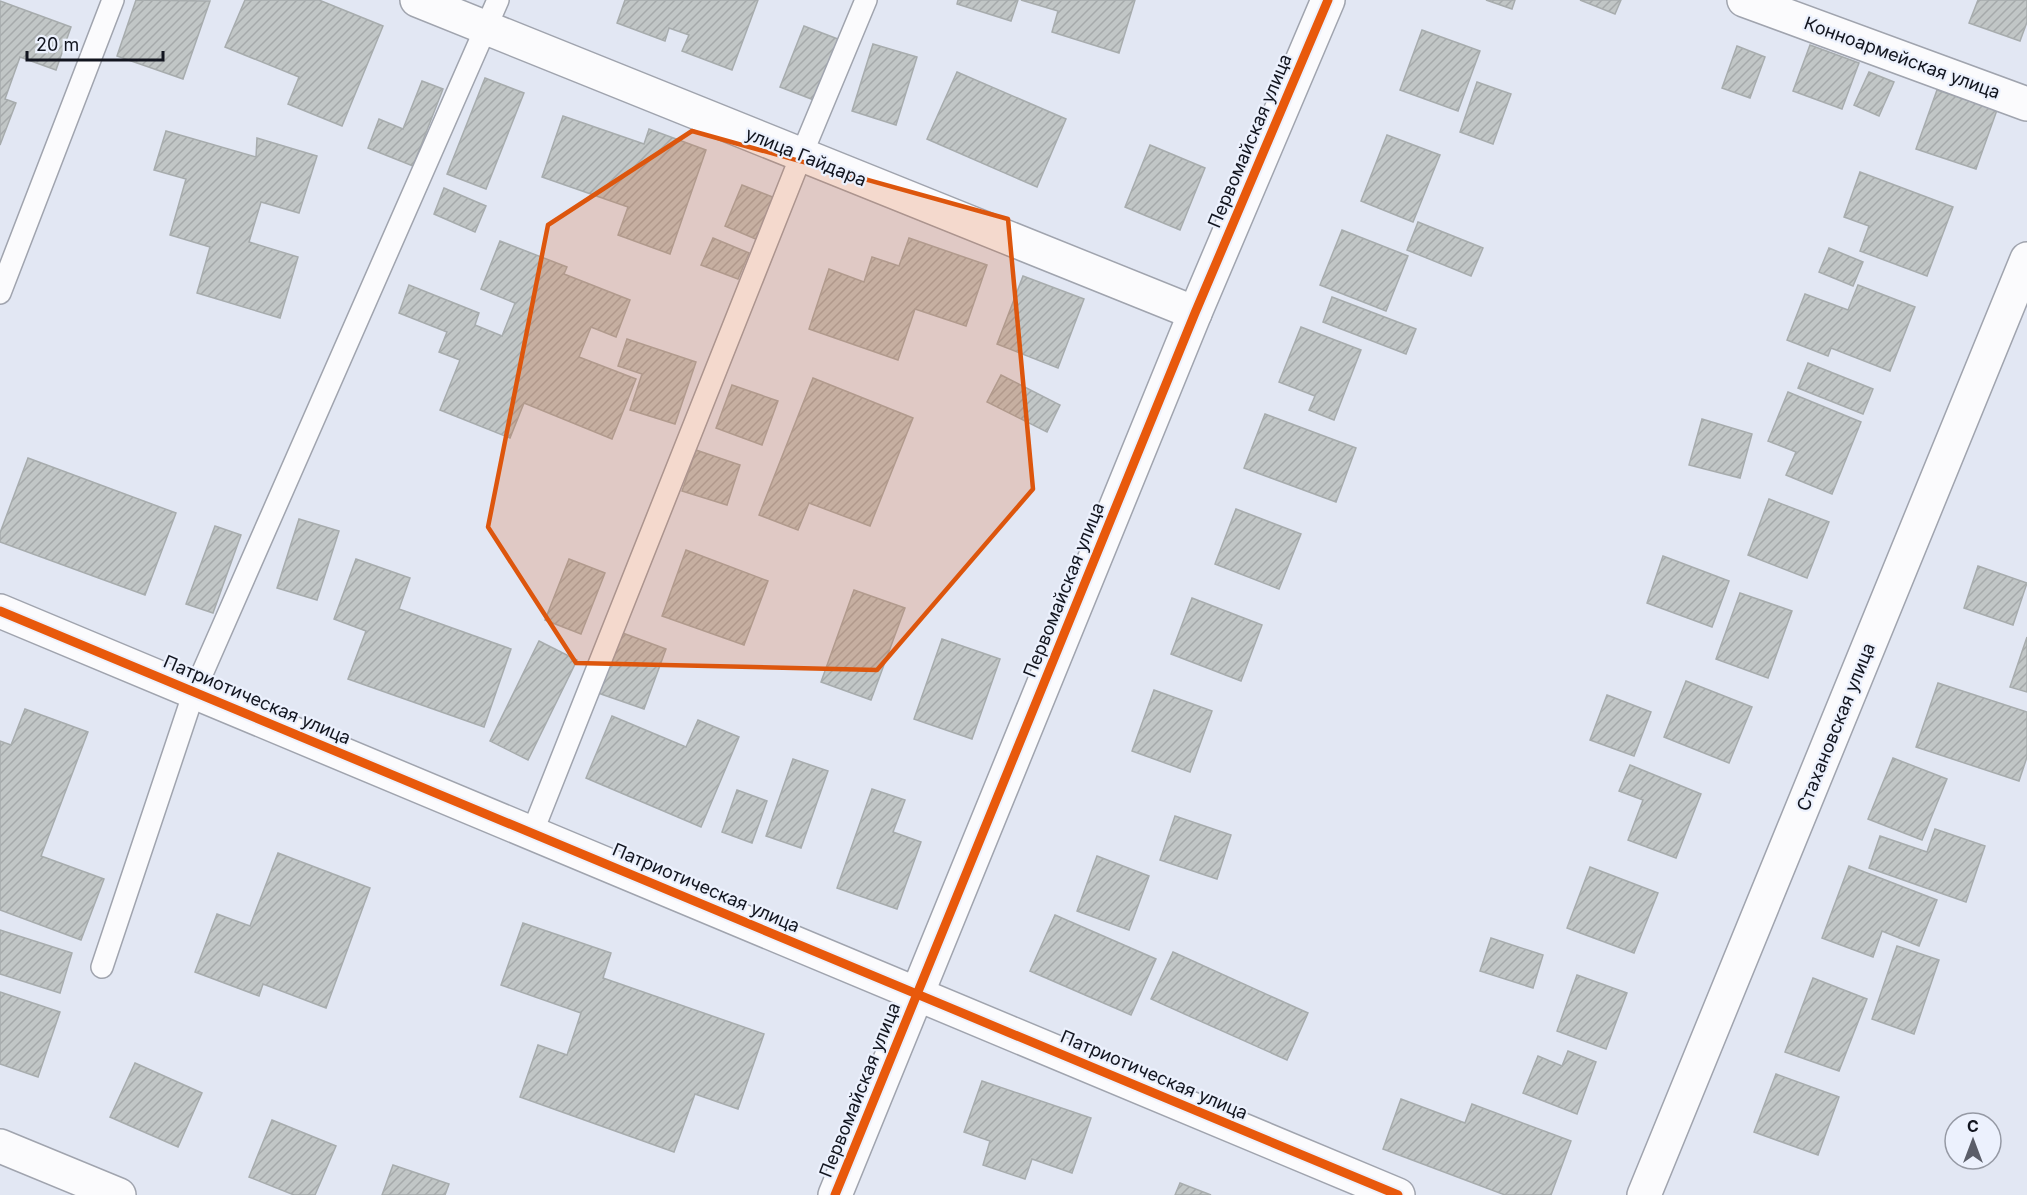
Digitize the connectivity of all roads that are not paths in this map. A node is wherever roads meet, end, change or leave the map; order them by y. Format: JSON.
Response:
{"nodes":[{"id":1,"x":113,"y":0,"type":"edge"},
{"id":2,"x":417,"y":0,"type":"edge"},
{"id":3,"x":866,"y":0,"type":"edge"},
{"id":4,"x":1328,"y":0,"type":"edge"},
{"id":5,"x":1744,"y":0,"type":"edge"},
{"id":6,"x":493,"y":14,"type":"edge"},
{"id":7,"x":2027,"y":104,"type":"edge"},
{"id":8,"x":801,"y":156,"type":"junction"},
{"id":9,"x":2027,"y":259,"type":"edge"},
{"id":10,"x":0,"y":293,"type":"edge"},
{"id":11,"x":1195,"y":313,"type":"junction"},
{"id":12,"x":0,"y":611,"type":"edge"},
{"id":13,"x":194,"y":692,"type":"junction"},
{"id":14,"x":532,"y":833,"type":"junction"},
{"id":15,"x":102,"y":967,"type":"dead end"},
{"id":16,"x":917,"y":994,"type":"junction"},
{"id":17,"x":0,"y":1146,"type":"edge"},
{"id":18,"x":119,"y":1195,"type":"edge"},
{"id":19,"x":835,"y":1195,"type":"edge"},
{"id":20,"x":1398,"y":1195,"type":"edge"},
{"id":21,"x":1644,"y":1195,"type":"edge"}],
"edges":[{"from":1,"to":10,"type":"lane"},
{"from":2,"to":6,"type":"street","name":"улица Гайдара"},
{"from":3,"to":8,"type":"lane"},
{"from":4,"to":11,"type":"street","name":"Первомайская улица"},
{"from":5,"to":7,"type":"street","name":"Конноармейская улица"},
{"from":6,"to":8,"type":"street","name":"улица Гайдара"},
{"from":6,"to":13,"type":"lane"},
{"from":8,"to":11,"type":"street","name":"улица Гайдара"},
{"from":8,"to":14,"type":"lane"},
{"from":9,"to":21,"type":"street","name":"Стахановская улица"},
{"from":11,"to":16,"type":"street","name":"Первомайская улица"},
{"from":12,"to":13,"type":"street","name":"Патриотическая улица"},
{"from":13,"to":14,"type":"street","name":"Патриотическая улица"},
{"from":13,"to":15,"type":"lane"},
{"from":14,"to":16,"type":"street","name":"Патриотическая улица"},
{"from":16,"to":19,"type":"street","name":"Первомайская улица"},
{"from":16,"to":20,"type":"street","name":"Патриотическая улица"},
{"from":17,"to":18,"type":"street"}]}
